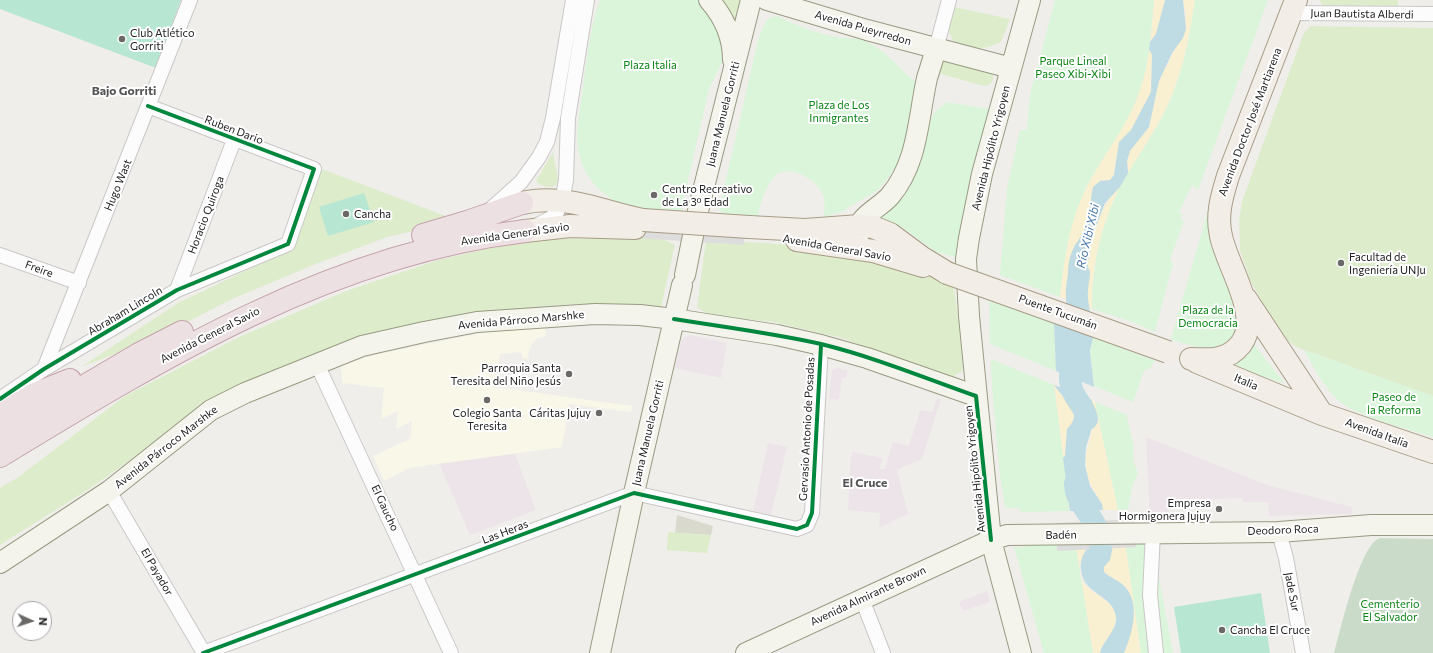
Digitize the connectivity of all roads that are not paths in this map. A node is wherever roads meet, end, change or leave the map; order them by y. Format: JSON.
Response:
{"nodes":[{"id":1,"x":190,"y":0,"type":"edge"},
{"id":2,"x":573,"y":0,"type":"edge"},
{"id":3,"x":587,"y":0,"type":"edge"},
{"id":4,"x":709,"y":0,"type":"edge"},
{"id":5,"x":751,"y":0,"type":"edge"},
{"id":6,"x":767,"y":0,"type":"edge"},
{"id":7,"x":949,"y":0,"type":"edge"},
{"id":8,"x":1030,"y":0,"type":"edge"},
{"id":9,"x":1293,"y":6,"type":"edge"},
{"id":10,"x":1433,"y":14,"type":"edge"},
{"id":11,"x":936,"y":49,"type":"junction"},
{"id":12,"x":1011,"y":68,"type":"junction"},
{"id":13,"x":734,"y":70,"type":"junction"},
{"id":14,"x":148,"y":106,"type":"junction"},
{"id":15,"x":234,"y":140,"type":"junction"},
{"id":16,"x":562,"y":201,"type":"junction"},
{"id":17,"x":522,"y":203,"type":"joint"},
{"id":18,"x":876,"y":207,"type":"junction"},
{"id":19,"x":480,"y":217,"type":"junction"},
{"id":20,"x":643,"y":224,"type":"junction"},
{"id":21,"x":858,"y":226,"type":"junction"},
{"id":22,"x":828,"y":229,"type":"junction"},
{"id":23,"x":525,"y":231,"type":"junction"},
{"id":24,"x":748,"y":231,"type":"junction"},
{"id":25,"x":288,"y":244,"type":"joint"},
{"id":26,"x":873,"y":251,"type":"junction"},
{"id":27,"x":0,"y":255,"type":"edge"},
{"id":28,"x":947,"y":273,"type":"junction"},
{"id":29,"x":78,"y":283,"type":"junction"},
{"id":30,"x":177,"y":290,"type":"junction"},
{"id":31,"x":1241,"y":291,"type":"junction"},
{"id":32,"x":674,"y":319,"type":"junction"},
{"id":33,"x":821,"y":345,"type":"junction"},
{"id":34,"x":1168,"y":352,"type":"joint"},
{"id":35,"x":139,"y":354,"type":"junction"},
{"id":36,"x":1191,"y":359,"type":"junction"},
{"id":37,"x":317,"y":364,"type":"junction"},
{"id":38,"x":44,"y":370,"type":"junction"},
{"id":39,"x":102,"y":395,"type":"junction"},
{"id":40,"x":976,"y":396,"type":"junction"},
{"id":41,"x":0,"y":399,"type":"edge"},
{"id":42,"x":0,"y":414,"type":"edge"},
{"id":43,"x":1322,"y":414,"type":"junction"},
{"id":44,"x":0,"y":436,"type":"edge"},
{"id":45,"x":1433,"y":452,"type":"edge"},
{"id":46,"x":0,"y":456,"type":"edge"},
{"id":47,"x":0,"y":472,"type":"edge"},
{"id":48,"x":109,"y":491,"type":"junction"},
{"id":49,"x":634,"y":493,"type":"junction"},
{"id":50,"x":1433,"y":525,"type":"edge"},
{"id":51,"x":1132,"y":532,"type":"joint"},
{"id":52,"x":1153,"y":532,"type":"junction"},
{"id":53,"x":1279,"y":532,"type":"junction"},
{"id":54,"x":991,"y":540,"type":"junction"},
{"id":55,"x":0,"y":563,"type":"edge"},
{"id":56,"x":416,"y":575,"type":"junction"},
{"id":57,"x":862,"y":599,"type":"junction"},
{"id":58,"x":204,"y":653,"type":"edge"},
{"id":59,"x":451,"y":653,"type":"edge"},
{"id":60,"x":600,"y":653,"type":"edge"},
{"id":61,"x":746,"y":653,"type":"edge"},
{"id":62,"x":883,"y":653,"type":"edge"},
{"id":63,"x":1021,"y":653,"type":"edge"},
{"id":64,"x":1156,"y":653,"type":"edge"},
{"id":65,"x":1303,"y":653,"type":"edge"}],
"edges":[{"from":1,"to":14,"type":"street","name":"Hugo Wast"},
{"from":2,"to":19,"type":"street"},
{"from":3,"to":16,"type":"street"},
{"from":4,"to":13,"type":"main road"},
{"from":5,"to":13,"type":"main road","name":"Juana Manuela Gorriti"},
{"from":6,"to":11,"type":"main road","name":"Avenida Pueyrredon"},
{"from":7,"to":11,"type":"street"},
{"from":8,"to":12,"type":"main road","name":"Avenida Hipólito Yrigoyen"},
{"from":9,"to":10,"type":"street","name":"Juan Bautista Alberdi"},
{"from":9,"to":31,"type":"main road","name":"Avenida Doctor José Martiarena"},
{"from":11,"to":12,"type":"main road","name":"Avenida Pueyrredon"},
{"from":11,"to":18,"type":"main road"},
{"from":12,"to":40,"type":"main road","name":"Avenida Hipólito Yrigoyen"},
{"from":13,"to":32,"type":"main road","name":"Juana Manuela Gorriti"},
{"from":14,"to":15,"type":"street","name":"Ruben Dario"},
{"from":14,"to":29,"type":"street","name":"Hugo Wast"},
{"from":15,"to":25,"type":"street","name":"Ruben Dario"},
{"from":15,"to":30,"type":"street","name":"Horacio Quiroga"},
{"from":16,"to":17,"type":"main road","name":"Avenida General Savio"},
{"from":16,"to":20,"type":"main road","name":"Avenida General Savio"},
{"from":16,"to":23,"type":"street"},
{"from":17,"to":19,"type":"highway","name":"Avenida General Savio"},
{"from":18,"to":21,"type":"main road"},
{"from":18,"to":22,"type":"main road"},
{"from":19,"to":35,"type":"highway","name":"Avenida General Savio"},
{"from":20,"to":23,"type":"main road","name":"Avenida General Savio"},
{"from":20,"to":24,"type":"main road","name":"Avenida General Savio"},
{"from":21,"to":22,"type":"main road","name":"Avenida General Savio"},
{"from":21,"to":26,"type":"main road"},
{"from":21,"to":28,"type":"main road","name":"Avenida General Savio"},
{"from":22,"to":24,"type":"main road","name":"Avenida General Savio"},
{"from":23,"to":39,"type":"highway","name":"Avenida General Savio"},
{"from":24,"to":26,"type":"main road","name":"Avenida General Savio"},
{"from":25,"to":30,"type":"street","name":"Abraham Lincoln"},
{"from":26,"to":28,"type":"main road","name":"Avenida General Savio"},
{"from":27,"to":29,"type":"street","name":"Freire"},
{"from":28,"to":34,"type":"main road","name":"Puente Tucumán","bridge":true},
{"from":29,"to":38,"type":"street","name":"Hugo Wast"},
{"from":30,"to":38,"type":"street","name":"Abraham Lincoln"},
{"from":31,"to":36,"type":"main road"},
{"from":31,"to":43,"type":"main road"},
{"from":32,"to":33,"type":"main road","name":"Avenida Párroco Marshke"},
{"from":32,"to":37,"type":"main road","name":"Avenida Párroco Marshke"},
{"from":32,"to":49,"type":"main road","name":"Juana Manuela Gorriti"},
{"from":33,"to":40,"type":"main road","name":"Avenida Párroco Marshke"},
{"from":33,"to":49,"type":"street","name":"Gervasio Antonio de Posadas"},
{"from":34,"to":36,"type":"main road","name":"Italia"},
{"from":35,"to":42,"type":"highway"},
{"from":35,"to":44,"type":"highway","name":"Avenida General Savio"},
{"from":36,"to":43,"type":"main road","name":"Italia"},
{"from":37,"to":48,"type":"main road","name":"Avenida Párroco Marshke"},
{"from":37,"to":56,"type":"street","name":"El Gaucho"},
{"from":38,"to":41,"type":"street","name":"Abraham Lincoln"},
{"from":39,"to":46,"type":"highway","name":"Avenida General Savio"},
{"from":39,"to":47,"type":"highway"},
{"from":40,"to":54,"type":"main road","name":"Avenida Hipólito Yrigoyen"},
{"from":43,"to":45,"type":"main road","name":"Avenida Italia"},
{"from":48,"to":55,"type":"main road","name":"Avenida Párroco Marshke"},
{"from":48,"to":58,"type":"street","name":"El Payador"},
{"from":49,"to":56,"type":"street","name":"Las Heras"},
{"from":49,"to":60,"type":"main road","name":"Juana Manuela Gorriti"},
{"from":50,"to":53,"type":"main road","name":"Deodoro Roca"},
{"from":51,"to":52,"type":"main road","name":"Deodoro Roca"},
{"from":51,"to":54,"type":"main road","name":"Badén"},
{"from":52,"to":53,"type":"main road","name":"Deodoro Roca"},
{"from":52,"to":64,"type":"street"},
{"from":53,"to":65,"type":"street","name":"Jade Sur"},
{"from":54,"to":57,"type":"main road","name":"Avenida Almirante Brown"},
{"from":54,"to":63,"type":"main road","name":"Avenida Hipólito Yrigoyen"},
{"from":56,"to":58,"type":"street","name":"Las Heras"},
{"from":56,"to":59,"type":"street","name":"El Gaucho"},
{"from":57,"to":61,"type":"main road","name":"Avenida Almirante Brown"},
{"from":57,"to":62,"type":"street"}]}
